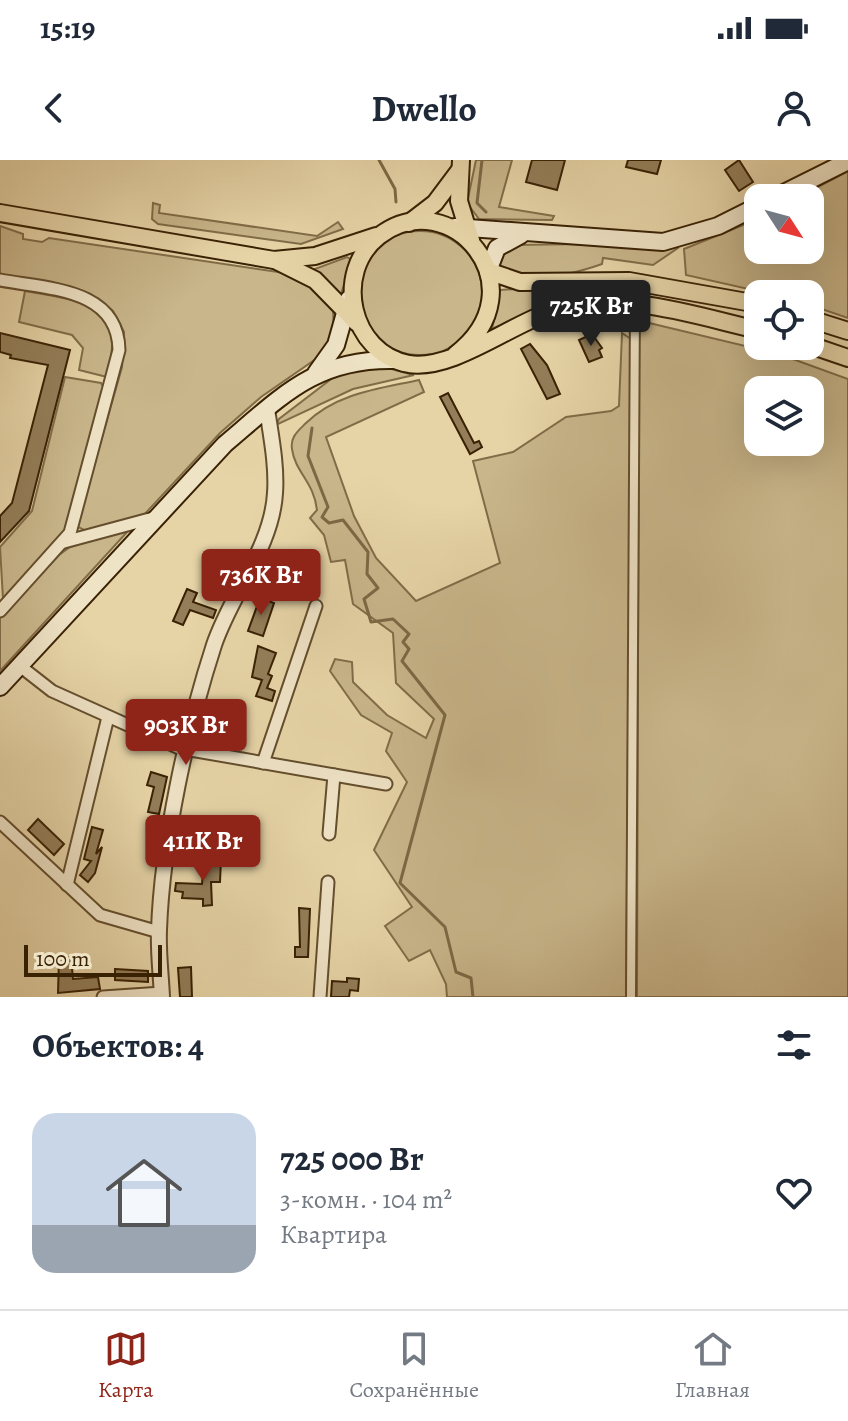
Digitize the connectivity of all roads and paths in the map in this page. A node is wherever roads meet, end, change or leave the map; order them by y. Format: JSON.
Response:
{"nodes":[{"id":1,"x":848,"y":161,"type":"edge"},
{"id":2,"x":460,"y":165,"type":"edge"},
{"id":3,"x":802,"y":184,"type":"edge"},
{"id":4,"x":0,"y":213,"type":"edge"},
{"id":5,"x":744,"y":213,"type":"edge"},
{"id":6,"x":405,"y":225,"type":"junction"},
{"id":7,"x":446,"y":227,"type":"junction"},
{"id":8,"x":466,"y":227,"type":"junction"},
{"id":9,"x":381,"y":234,"type":"junction"},
{"id":10,"x":527,"y":234,"type":"junction"},
{"id":11,"x":474,"y":245,"type":"junction"},
{"id":12,"x":274,"y":260,"type":"junction"},
{"id":13,"x":488,"y":271,"type":"junction"},
{"id":14,"x":0,"y":280,"type":"edge"},
{"id":15,"x":352,"y":291,"type":"junction"},
{"id":16,"x":744,"y":301,"type":"edge"},
{"id":17,"x":635,"y":302,"type":"junction"},
{"id":18,"x":345,"y":311,"type":"junction"},
{"id":19,"x":824,"y":323,"type":"edge"},
{"id":20,"x":359,"y":326,"type":"junction"},
{"id":21,"x":744,"y":327,"type":"edge"},
{"id":22,"x":848,"y":331,"type":"edge"},
{"id":23,"x":824,"y":350,"type":"edge"},
{"id":24,"x":455,"y":355,"type":"junction"},
{"id":25,"x":848,"y":358,"type":"edge"},
{"id":26,"x":395,"y":360,"type":"junction"},
{"id":27,"x":316,"y":373,"type":"junction"},
{"id":28,"x":267,"y":409,"type":"junction"},
{"id":29,"x":157,"y":517,"type":"junction"},
{"id":30,"x":64,"y":542,"type":"junction"},
{"id":31,"x":316,"y":606,"type":"dead end"},
{"id":32,"x":0,"y":611,"type":"edge"},
{"id":33,"x":20,"y":666,"type":"junction"},
{"id":34,"x":0,"y":687,"type":"edge"},
{"id":35,"x":108,"y":717,"type":"junction"},
{"id":36,"x":185,"y":750,"type":"junction"},
{"id":37,"x":263,"y":763,"type":"junction"},
{"id":38,"x":334,"y":775,"type":"junction"},
{"id":39,"x":386,"y":784,"type":"dead end"},
{"id":40,"x":0,"y":822,"type":"edge"},
{"id":41,"x":329,"y":834,"type":"dead end"},
{"id":42,"x":328,"y":882,"type":"dead end"},
{"id":43,"x":67,"y":885,"type":"junction"},
{"id":44,"x":159,"y":932,"type":"junction"},
{"id":45,"x":162,"y":995,"type":"edge"},
{"id":46,"x":103,"y":997,"type":"edge"},
{"id":47,"x":320,"y":997,"type":"edge"},
{"id":48,"x":631,"y":997,"type":"edge"}],
"edges":[{"from":1,"to":3,"type":"main road"},
{"from":2,"to":6,"type":"main road"},
{"from":2,"to":8,"type":"main road"},
{"from":4,"to":12,"type":"main road"},
{"from":5,"to":10,"type":"main road"},
{"from":6,"to":7,"type":"main road"},
{"from":6,"to":9,"type":"main road"},
{"from":7,"to":8,"type":"main road"},
{"from":7,"to":11,"type":"main road"},
{"from":8,"to":10,"type":"main road"},
{"from":8,"to":11,"type":"main road"},
{"from":9,"to":12,"type":"main road"},
{"from":9,"to":15,"type":"main road"},
{"from":10,"to":13,"type":"main road"},
{"from":11,"to":13,"type":"main road"},
{"from":12,"to":18,"type":"main road"},
{"from":13,"to":16,"type":"main road"},
{"from":13,"to":24,"type":"main road"},
{"from":14,"to":30,"type":"street"},
{"from":15,"to":18,"type":"main road"},
{"from":15,"to":20,"type":"main road"},
{"from":17,"to":21,"type":"main road"},
{"from":17,"to":24,"type":"main road"},
{"from":17,"to":48,"type":"street"},
{"from":18,"to":20,"type":"main road"},
{"from":18,"to":27,"type":"main road"},
{"from":19,"to":22,"type":"main road"},
{"from":20,"to":26,"type":"main road"},
{"from":23,"to":25,"type":"main road"},
{"from":24,"to":26,"type":"main road"},
{"from":26,"to":27,"type":"main road"},
{"from":27,"to":28,"type":"main road"},
{"from":28,"to":29,"type":"main road"},
{"from":28,"to":36,"type":"street"},
{"from":29,"to":30,"type":"street"},
{"from":29,"to":33,"type":"main road"},
{"from":30,"to":32,"type":"street"},
{"from":31,"to":37,"type":"street"},
{"from":33,"to":34,"type":"main road"},
{"from":33,"to":35,"type":"street"},
{"from":35,"to":36,"type":"street"},
{"from":35,"to":43,"type":"street"},
{"from":36,"to":37,"type":"street"},
{"from":36,"to":44,"type":"street"},
{"from":37,"to":38,"type":"street"},
{"from":38,"to":39,"type":"street"},
{"from":38,"to":41,"type":"street"},
{"from":40,"to":43,"type":"street"},
{"from":42,"to":47,"type":"street"},
{"from":43,"to":44,"type":"street"},
{"from":44,"to":45,"type":"street"},
{"from":45,"to":46,"type":"street"}]}
